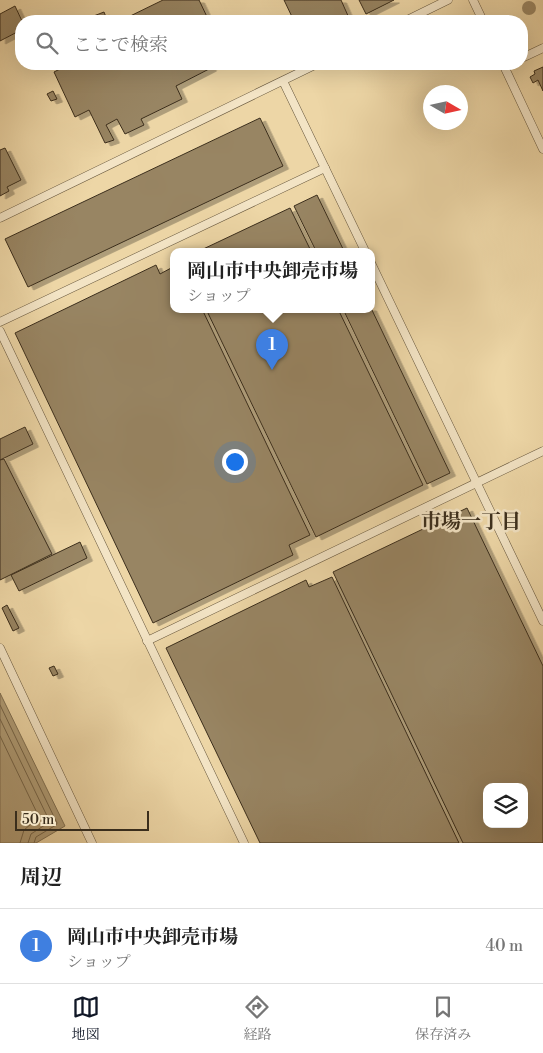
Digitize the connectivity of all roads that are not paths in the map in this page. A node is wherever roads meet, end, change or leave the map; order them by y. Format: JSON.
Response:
{"nodes":[{"id":1,"x":448,"y":0,"type":"edge"},
{"id":2,"x":473,"y":0,"type":"edge"},
{"id":3,"x":417,"y":15,"type":"edge"},
{"id":4,"x":480,"y":15,"type":"edge"},
{"id":5,"x":543,"y":48,"type":"edge"},
{"id":6,"x":528,"y":55,"type":"edge"},
{"id":7,"x":304,"y":70,"type":"edge"},
{"id":8,"x":507,"y":70,"type":"edge"},
{"id":9,"x":283,"y":80,"type":"junction"},
{"id":10,"x":543,"y":149,"type":"edge"},
{"id":11,"x":325,"y":168,"type":"junction"},
{"id":12,"x":0,"y":218,"type":"edge"},
{"id":13,"x":364,"y":248,"type":"edge"},
{"id":14,"x":375,"y":271,"type":"edge"},
{"id":15,"x":0,"y":322,"type":"edge"},
{"id":16,"x":0,"y":331,"type":"edge"},
{"id":17,"x":543,"y":451,"type":"edge"},
{"id":18,"x":476,"y":483,"type":"junction"},
{"id":19,"x":543,"y":621,"type":"edge"},
{"id":20,"x":147,"y":641,"type":"junction"},
{"id":21,"x":0,"y":648,"type":"edge"},
{"id":22,"x":92,"y":843,"type":"edge"},
{"id":23,"x":244,"y":843,"type":"edge"}],
"edges":[{"from":1,"to":3,"type":"lane"},
{"from":2,"to":4,"type":"lane"},
{"from":5,"to":6,"type":"lane"},
{"from":7,"to":9,"type":"lane"},
{"from":8,"to":10,"type":"lane"},
{"from":9,"to":11,"type":"lane"},
{"from":9,"to":12,"type":"lane"},
{"from":11,"to":13,"type":"lane"},
{"from":11,"to":15,"type":"lane"},
{"from":14,"to":18,"type":"lane"},
{"from":16,"to":20,"type":"lane"},
{"from":17,"to":18,"type":"lane"},
{"from":18,"to":19,"type":"lane"},
{"from":18,"to":20,"type":"lane"},
{"from":20,"to":23,"type":"lane"},
{"from":21,"to":22,"type":"lane"}]}
